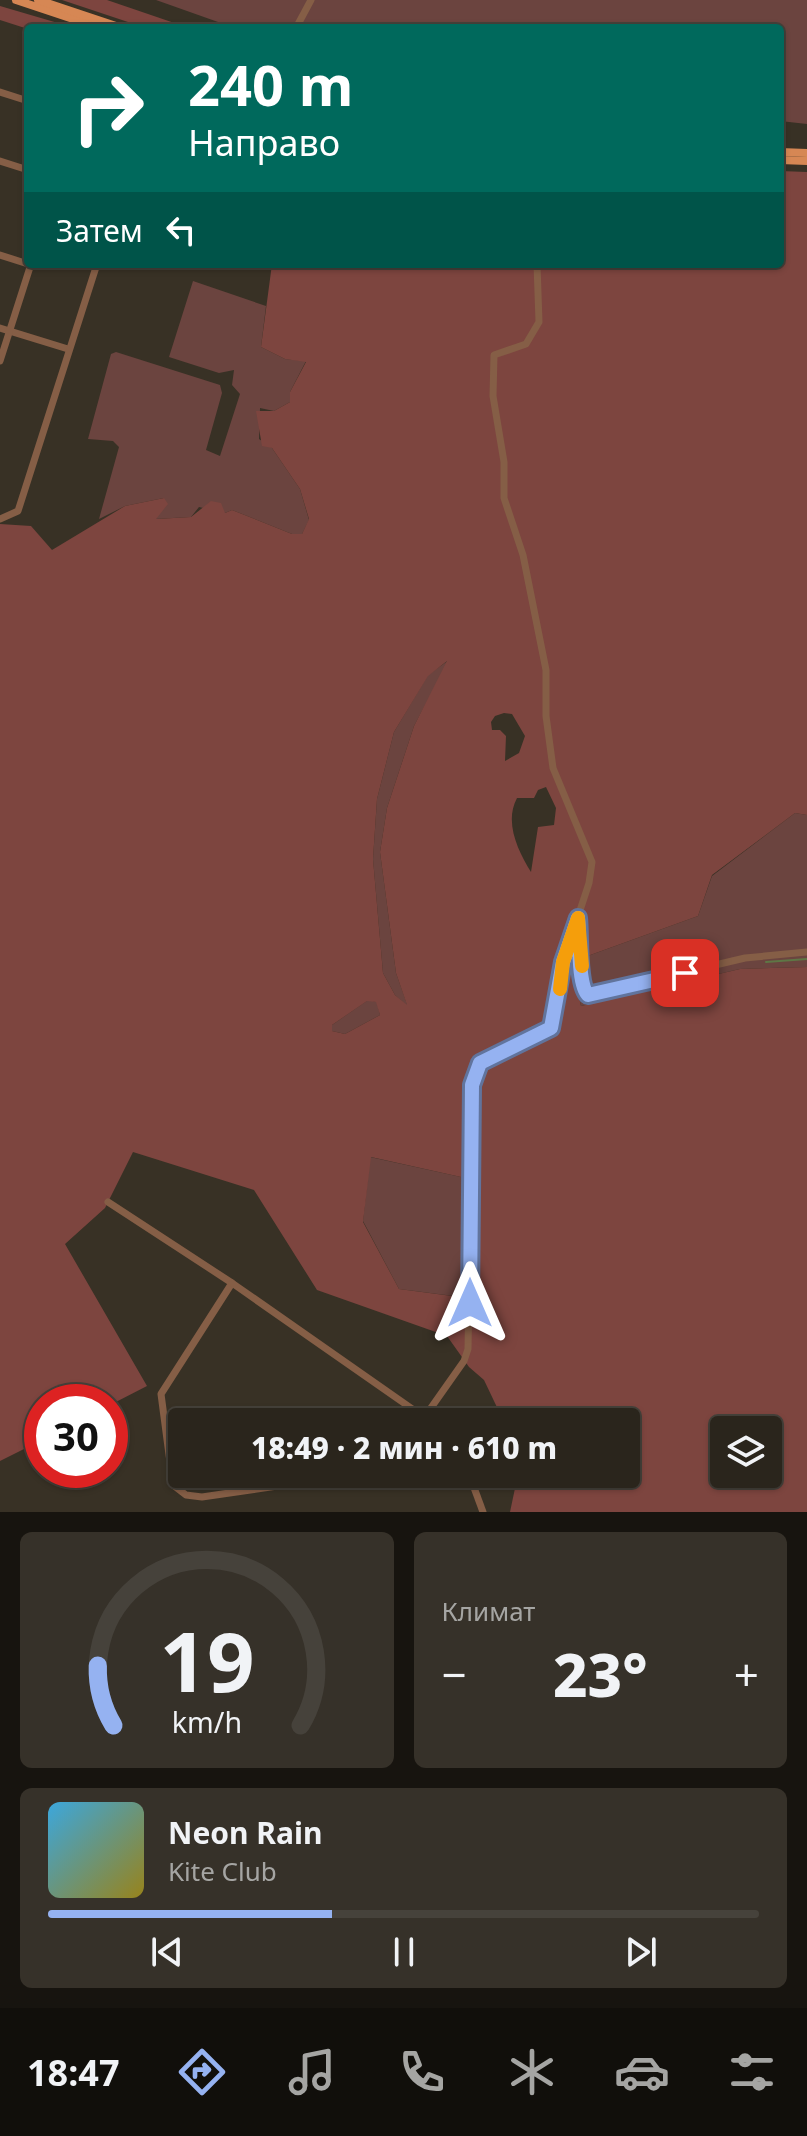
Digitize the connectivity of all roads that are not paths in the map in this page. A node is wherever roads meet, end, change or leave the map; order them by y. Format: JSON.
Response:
{"nodes":[{"id":1,"x":16,"y":0,"type":"edge"},
{"id":2,"x":38,"y":0,"type":"edge"},
{"id":3,"x":311,"y":0,"type":"edge"},
{"id":4,"x":88,"y":24,"type":"edge"},
{"id":5,"x":110,"y":24,"type":"edge"},
{"id":6,"x":298,"y":24,"type":"edge"},
{"id":7,"x":0,"y":92,"type":"edge"},
{"id":8,"x":24,"y":100,"type":"edge"},
{"id":9,"x":784,"y":152,"type":"edge"},
{"id":10,"x":807,"y":153,"type":"edge"},
{"id":11,"x":784,"y":160,"type":"edge"},
{"id":12,"x":0,"y":161,"type":"edge"},
{"id":13,"x":807,"y":161,"type":"edge"},
{"id":14,"x":24,"y":169,"type":"edge"},
{"id":15,"x":0,"y":255,"type":"edge"},
{"id":16,"x":24,"y":262,"type":"edge"},
{"id":17,"x":29,"y":268,"type":"edge"},
{"id":18,"x":96,"y":268,"type":"edge"},
{"id":19,"x":537,"y":268,"type":"edge"},
{"id":20,"x":0,"y":328,"type":"edge"},
{"id":21,"x":10,"y":331,"type":"junction"},
{"id":22,"x":68,"y":349,"type":"junction"},
{"id":23,"x":0,"y":361,"type":"edge"},
{"id":24,"x":0,"y":519,"type":"edge"},
{"id":25,"x":578,"y":918,"type":"junction"},
{"id":26,"x":807,"y":952,"type":"edge"},
{"id":27,"x":108,"y":1202,"type":"dead end"},
{"id":28,"x":232,"y":1283,"type":"junction"},
{"id":29,"x":408,"y":1408,"type":"edge"},
{"id":30,"x":432,"y":1408,"type":"edge"},
{"id":31,"x":168,"y":1447,"type":"edge"},
{"id":32,"x":177,"y":1488,"type":"edge"},
{"id":33,"x":263,"y":1488,"type":"edge"},
{"id":34,"x":474,"y":1488,"type":"edge"},
{"id":35,"x":483,"y":1512,"type":"edge"}],
"edges":[{"from":1,"to":4,"type":"main road"},
{"from":2,"to":5,"type":"main road"},
{"from":3,"to":6,"type":"street"},
{"from":7,"to":8,"type":"street"},
{"from":9,"to":10,"type":"main road"},
{"from":11,"to":13,"type":"main road"},
{"from":12,"to":14,"type":"street"},
{"from":15,"to":16,"type":"street"},
{"from":17,"to":21,"type":"street"},
{"from":18,"to":22,"type":"street"},
{"from":19,"to":25,"type":"street"},
{"from":20,"to":21,"type":"street"},
{"from":21,"to":22,"type":"street"},
{"from":21,"to":23,"type":"street"},
{"from":22,"to":24,"type":"street"},
{"from":25,"to":26,"type":"street"},
{"from":25,"to":30,"type":"street"},
{"from":27,"to":28,"type":"street"},
{"from":28,"to":29,"type":"street"},
{"from":28,"to":31,"type":"street"},
{"from":32,"to":33,"type":"street"},
{"from":34,"to":35,"type":"street"}]}
